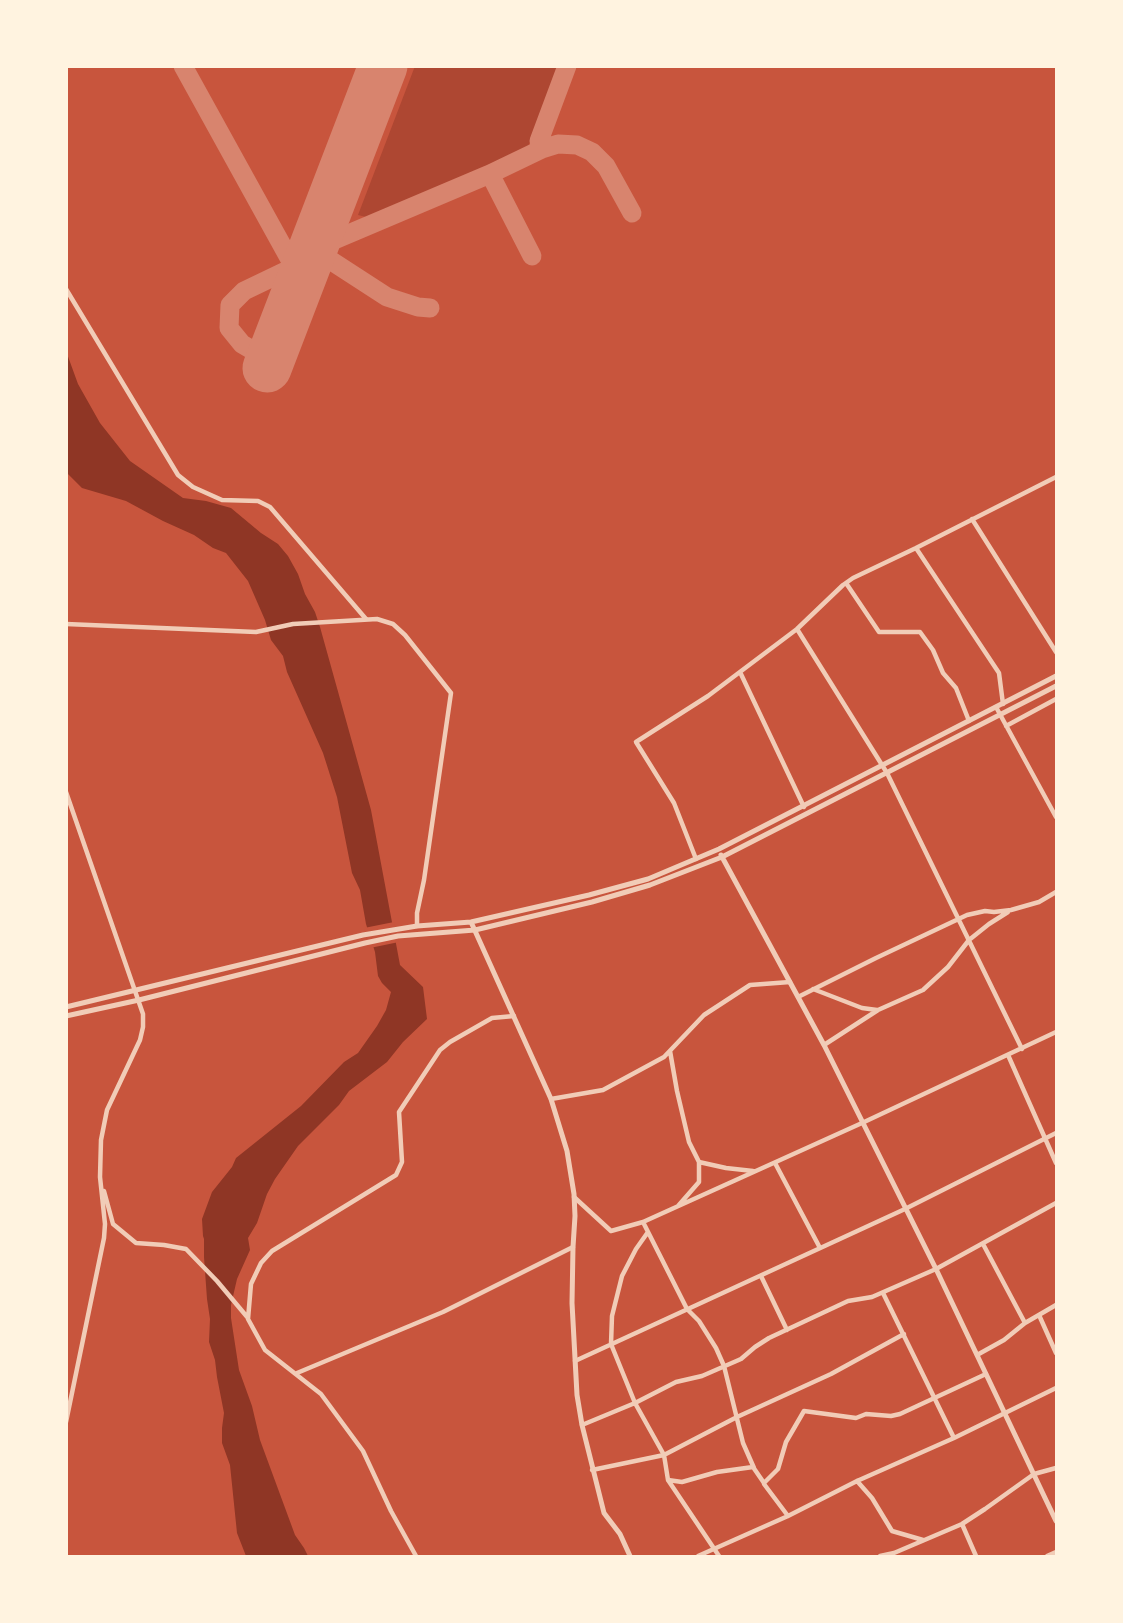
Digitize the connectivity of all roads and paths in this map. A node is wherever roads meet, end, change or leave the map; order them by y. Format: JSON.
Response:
{"nodes":[{"id":1,"x":66,"y":289,"type":"edge"},
{"id":2,"x":1056,"y":477,"type":"edge"},
{"id":3,"x":972,"y":519,"type":"junction"},
{"id":4,"x":916,"y":548,"type":"junction"},
{"id":5,"x":846,"y":583,"type":"junction"},
{"id":6,"x":366,"y":619,"type":"junction"},
{"id":7,"x":66,"y":624,"type":"edge"},
{"id":8,"x":797,"y":629,"type":"junction"},
{"id":9,"x":1056,"y":653,"type":"edge"},
{"id":10,"x":740,"y":672,"type":"junction"},
{"id":11,"x":1056,"y":676,"type":"edge"},
{"id":12,"x":1056,"y":686,"type":"edge"},
{"id":13,"x":1041,"y":694,"type":"junction"},
{"id":14,"x":1056,"y":699,"type":"edge"},
{"id":15,"x":1047,"y":704,"type":"junction"},
{"id":16,"x":999,"y":706,"type":"junction"},
{"id":17,"x":1000,"y":715,"type":"junction"},
{"id":18,"x":969,"y":721,"type":"junction"},
{"id":19,"x":1006,"y":726,"type":"junction"},
{"id":20,"x":883,"y":766,"type":"junction"},
{"id":21,"x":887,"y":773,"type":"junction"},
{"id":22,"x":66,"y":792,"type":"edge"},
{"id":23,"x":804,"y":807,"type":"junction"},
{"id":24,"x":1056,"y":817,"type":"edge"},
{"id":25,"x":719,"y":849,"type":"junction"},
{"id":26,"x":722,"y":857,"type":"junction"},
{"id":27,"x":696,"y":859,"type":"junction"},
{"id":28,"x":1056,"y":892,"type":"edge"},
{"id":29,"x":1011,"y":910,"type":"junction"},
{"id":30,"x":959,"y":920,"type":"junction"},
{"id":31,"x":471,"y":922,"type":"junction"},
{"id":32,"x":417,"y":926,"type":"junction"},
{"id":33,"x":475,"y":930,"type":"junction"},
{"id":34,"x":397,"y":932,"type":"junction"},
{"id":35,"x":969,"y":940,"type":"junction"},
{"id":36,"x":790,"y":982,"type":"junction"},
{"id":37,"x":813,"y":989,"type":"junction"},
{"id":38,"x":135,"y":991,"type":"junction"},
{"id":39,"x":798,"y":997,"type":"junction"},
{"id":40,"x":139,"y":1000,"type":"junction"},
{"id":41,"x":66,"y":1007,"type":"edge"},
{"id":42,"x":878,"y":1010,"type":"junction"},
{"id":43,"x":66,"y":1016,"type":"edge"},
{"id":44,"x":514,"y":1016,"type":"junction"},
{"id":45,"x":1056,"y":1032,"type":"edge"},
{"id":46,"x":824,"y":1045,"type":"junction"},
{"id":47,"x":1022,"y":1049,"type":"junction"},
{"id":48,"x":670,"y":1050,"type":"junction"},
{"id":49,"x":1008,"y":1055,"type":"junction"},
{"id":50,"x":551,"y":1099,"type":"junction"},
{"id":51,"x":862,"y":1124,"type":"junction"},
{"id":52,"x":1056,"y":1133,"type":"edge"},
{"id":53,"x":1046,"y":1138,"type":"junction"},
{"id":54,"x":699,"y":1162,"type":"junction"},
{"id":55,"x":775,"y":1163,"type":"junction"},
{"id":56,"x":1056,"y":1163,"type":"edge"},
{"id":57,"x":756,"y":1171,"type":"junction"},
{"id":58,"x":100,"y":1177,"type":"junction"},
{"id":59,"x":574,"y":1197,"type":"junction"},
{"id":60,"x":1056,"y":1203,"type":"edge"},
{"id":61,"x":678,"y":1207,"type":"junction"},
{"id":62,"x":905,"y":1209,"type":"junction"},
{"id":63,"x":643,"y":1222,"type":"junction"},
{"id":64,"x":648,"y":1232,"type":"junction"},
{"id":65,"x":982,"y":1244,"type":"junction"},
{"id":66,"x":573,"y":1247,"type":"junction"},
{"id":67,"x":820,"y":1248,"type":"junction"},
{"id":68,"x":936,"y":1269,"type":"junction"},
{"id":69,"x":761,"y":1276,"type":"junction"},
{"id":70,"x":883,"y":1293,"type":"junction"},
{"id":71,"x":1056,"y":1305,"type":"edge"},
{"id":72,"x":687,"y":1309,"type":"junction"},
{"id":73,"x":1039,"y":1315,"type":"junction"},
{"id":74,"x":248,"y":1319,"type":"junction"},
{"id":75,"x":1026,"y":1323,"type":"junction"},
{"id":76,"x":787,"y":1330,"type":"junction"},
{"id":77,"x":904,"y":1334,"type":"junction"},
{"id":78,"x":611,"y":1344,"type":"junction"},
{"id":79,"x":1056,"y":1353,"type":"edge"},
{"id":80,"x":976,"y":1355,"type":"junction"},
{"id":81,"x":575,"y":1361,"type":"junction"},
{"id":82,"x":724,"y":1366,"type":"junction"},
{"id":83,"x":297,"y":1373,"type":"junction"},
{"id":84,"x":986,"y":1374,"type":"junction"},
{"id":85,"x":1056,"y":1388,"type":"edge"},
{"id":86,"x":934,"y":1398,"type":"junction"},
{"id":87,"x":635,"y":1403,"type":"junction"},
{"id":88,"x":1005,"y":1413,"type":"junction"},
{"id":89,"x":737,"y":1417,"type":"junction"},
{"id":90,"x":66,"y":1422,"type":"edge"},
{"id":91,"x":582,"y":1425,"type":"junction"},
{"id":92,"x":954,"y":1438,"type":"junction"},
{"id":93,"x":664,"y":1455,"type":"junction"},
{"id":94,"x":753,"y":1467,"type":"junction"},
{"id":95,"x":1056,"y":1468,"type":"edge"},
{"id":96,"x":592,"y":1470,"type":"junction"},
{"id":97,"x":1034,"y":1474,"type":"junction"},
{"id":98,"x":668,"y":1480,"type":"junction"},
{"id":99,"x":857,"y":1481,"type":"junction"},
{"id":100,"x":788,"y":1516,"type":"junction"},
{"id":101,"x":1056,"y":1521,"type":"edge"},
{"id":102,"x":962,"y":1524,"type":"junction"},
{"id":103,"x":925,"y":1540,"type":"junction"},
{"id":104,"x":714,"y":1549,"type":"junction"},
{"id":105,"x":1056,"y":1552,"type":"edge"},
{"id":106,"x":416,"y":1556,"type":"edge"},
{"id":107,"x":630,"y":1556,"type":"edge"},
{"id":108,"x":698,"y":1556,"type":"edge"},
{"id":109,"x":719,"y":1556,"type":"edge"},
{"id":110,"x":880,"y":1556,"type":"edge"},
{"id":111,"x":976,"y":1556,"type":"edge"},
{"id":112,"x":1047,"y":1556,"type":"edge"}],
"edges":[{"from":1,"to":6,"type":"street"},
{"from":2,"to":3,"type":"street"},
{"from":3,"to":4,"type":"street"},
{"from":3,"to":9,"type":"street"},
{"from":4,"to":5,"type":"street"},
{"from":4,"to":16,"type":"street"},
{"from":5,"to":8,"type":"street"},
{"from":5,"to":18,"type":"street"},
{"from":6,"to":7,"type":"street"},
{"from":6,"to":32,"type":"street"},
{"from":8,"to":10,"type":"street"},
{"from":8,"to":20,"type":"street"},
{"from":10,"to":23,"type":"street"},
{"from":10,"to":27,"type":"street"},
{"from":11,"to":16,"type":"street"},
{"from":12,"to":13,"type":"street"},
{"from":13,"to":15,"type":"street"},
{"from":13,"to":17,"type":"street"},
{"from":14,"to":15,"type":"street"},
{"from":15,"to":19,"type":"street"},
{"from":16,"to":17,"type":"street"},
{"from":16,"to":18,"type":"street"},
{"from":17,"to":19,"type":"street"},
{"from":17,"to":21,"type":"street"},
{"from":18,"to":20,"type":"street"},
{"from":19,"to":24,"type":"street"},
{"from":20,"to":21,"type":"street"},
{"from":20,"to":23,"type":"street"},
{"from":21,"to":26,"type":"street"},
{"from":21,"to":30,"type":"street"},
{"from":22,"to":38,"type":"street"},
{"from":23,"to":25,"type":"street"},
{"from":25,"to":26,"type":"street"},
{"from":25,"to":27,"type":"street"},
{"from":26,"to":33,"type":"street"},
{"from":26,"to":36,"type":"street"},
{"from":27,"to":31,"type":"street"},
{"from":28,"to":29,"type":"street"},
{"from":29,"to":30,"type":"street"},
{"from":29,"to":35,"type":"street"},
{"from":30,"to":35,"type":"street"},
{"from":30,"to":37,"type":"street"},
{"from":31,"to":32,"type":"street"},
{"from":31,"to":33,"type":"street"},
{"from":32,"to":34,"type":"street"},
{"from":33,"to":34,"type":"street"},
{"from":33,"to":44,"type":"street"},
{"from":34,"to":38,"type":"street"},
{"from":34,"to":40,"type":"street"},
{"from":35,"to":42,"type":"street"},
{"from":35,"to":47,"type":"street"},
{"from":36,"to":39,"type":"street"},
{"from":36,"to":48,"type":"street"},
{"from":37,"to":39,"type":"street"},
{"from":37,"to":42,"type":"street"},
{"from":38,"to":40,"type":"street"},
{"from":38,"to":41,"type":"street"},
{"from":39,"to":46,"type":"street"},
{"from":40,"to":43,"type":"street"},
{"from":40,"to":58,"type":"street"},
{"from":42,"to":46,"type":"street"},
{"from":44,"to":50,"type":"street"},
{"from":44,"to":74,"type":"street"},
{"from":45,"to":47,"type":"street"},
{"from":46,"to":51,"type":"street"},
{"from":47,"to":49,"type":"street"},
{"from":48,"to":50,"type":"street"},
{"from":48,"to":54,"type":"street"},
{"from":49,"to":51,"type":"street"},
{"from":49,"to":53,"type":"street"},
{"from":50,"to":59,"type":"street"},
{"from":51,"to":55,"type":"street"},
{"from":51,"to":62,"type":"street"},
{"from":52,"to":53,"type":"street"},
{"from":53,"to":56,"type":"street"},
{"from":53,"to":62,"type":"street"},
{"from":54,"to":57,"type":"street"},
{"from":54,"to":61,"type":"street"},
{"from":55,"to":57,"type":"street"},
{"from":55,"to":67,"type":"street"},
{"from":57,"to":61,"type":"street"},
{"from":58,"to":74,"type":"street"},
{"from":58,"to":90,"type":"street"},
{"from":59,"to":63,"type":"street"},
{"from":59,"to":66,"type":"street"},
{"from":60,"to":65,"type":"street"},
{"from":61,"to":63,"type":"street"},
{"from":62,"to":67,"type":"street"},
{"from":62,"to":68,"type":"street"},
{"from":63,"to":64,"type":"street"},
{"from":64,"to":72,"type":"street"},
{"from":64,"to":78,"type":"street"},
{"from":65,"to":68,"type":"street"},
{"from":65,"to":75,"type":"street"},
{"from":66,"to":81,"type":"street"},
{"from":66,"to":83,"type":"street"},
{"from":67,"to":69,"type":"street"},
{"from":68,"to":70,"type":"street"},
{"from":68,"to":80,"type":"street"},
{"from":69,"to":72,"type":"street"},
{"from":69,"to":76,"type":"street"},
{"from":70,"to":76,"type":"street"},
{"from":70,"to":77,"type":"street"},
{"from":71,"to":73,"type":"street"},
{"from":72,"to":78,"type":"street"},
{"from":72,"to":82,"type":"street"},
{"from":73,"to":75,"type":"street"},
{"from":73,"to":79,"type":"street"},
{"from":74,"to":83,"type":"street"},
{"from":75,"to":80,"type":"street"},
{"from":76,"to":82,"type":"street"},
{"from":77,"to":86,"type":"street"},
{"from":77,"to":89,"type":"street"},
{"from":78,"to":81,"type":"street"},
{"from":78,"to":87,"type":"street"},
{"from":80,"to":84,"type":"street"},
{"from":81,"to":91,"type":"street"},
{"from":82,"to":87,"type":"street"},
{"from":82,"to":89,"type":"street"},
{"from":83,"to":106,"type":"street"},
{"from":84,"to":86,"type":"street"},
{"from":84,"to":88,"type":"street"},
{"from":85,"to":88,"type":"street"},
{"from":86,"to":92,"type":"street"},
{"from":86,"to":94,"type":"street"},
{"from":87,"to":91,"type":"street"},
{"from":87,"to":93,"type":"street"},
{"from":88,"to":92,"type":"street"},
{"from":88,"to":97,"type":"street"},
{"from":89,"to":93,"type":"street"},
{"from":89,"to":94,"type":"street"},
{"from":91,"to":96,"type":"street"},
{"from":92,"to":99,"type":"street"},
{"from":93,"to":96,"type":"street"},
{"from":93,"to":98,"type":"street"},
{"from":94,"to":98,"type":"street"},
{"from":94,"to":100,"type":"street"},
{"from":95,"to":97,"type":"street"},
{"from":96,"to":107,"type":"street"},
{"from":97,"to":101,"type":"street"},
{"from":97,"to":102,"type":"street"},
{"from":98,"to":104,"type":"street"},
{"from":99,"to":100,"type":"street"},
{"from":99,"to":103,"type":"street"},
{"from":100,"to":104,"type":"street"},
{"from":102,"to":103,"type":"street"},
{"from":102,"to":111,"type":"street"},
{"from":103,"to":110,"type":"street"},
{"from":104,"to":108,"type":"street"},
{"from":104,"to":109,"type":"street"},
{"from":105,"to":112,"type":"street"}]}
